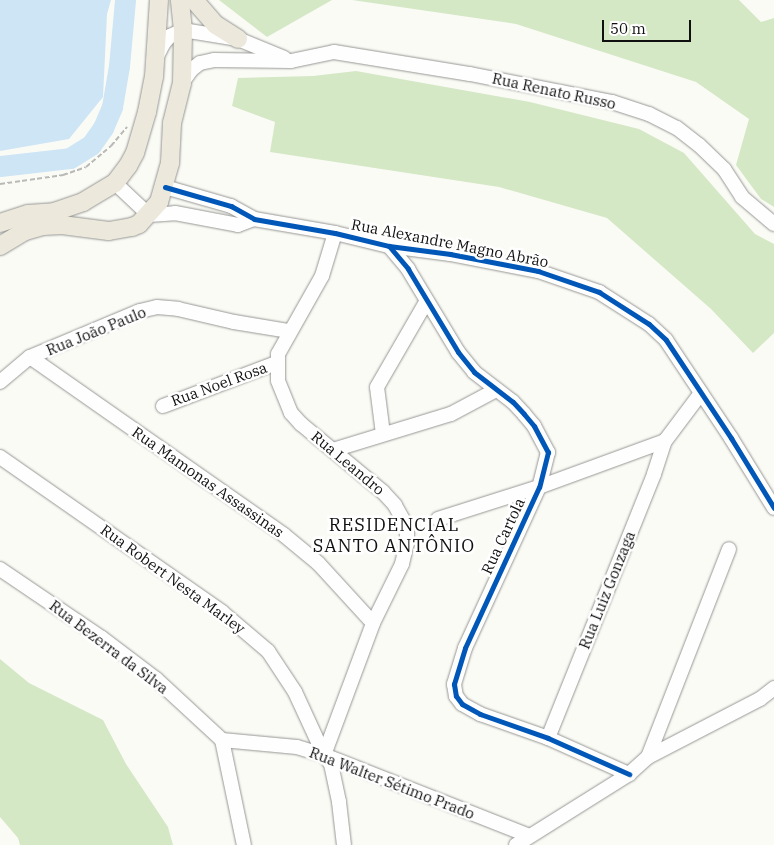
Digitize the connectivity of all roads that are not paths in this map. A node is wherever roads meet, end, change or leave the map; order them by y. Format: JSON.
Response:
{"nodes":[{"id":1,"x":160,"y":0,"type":"edge"},
{"id":2,"x":180,"y":0,"type":"edge"},
{"id":3,"x":194,"y":0,"type":"edge"},
{"id":4,"x":183,"y":30,"type":"junction"},
{"id":5,"x":238,"y":39,"type":"junction"},
{"id":6,"x":292,"y":61,"type":"junction"},
{"id":7,"x":155,"y":69,"type":"junction"},
{"id":8,"x":182,"y":83,"type":"junction"},
{"id":9,"x":172,"y":123,"type":"junction"},
{"id":10,"x":116,"y":183,"type":"junction"},
{"id":11,"x":165,"y":187,"type":"junction"},
{"id":12,"x":204,"y":200,"type":"junction"},
{"id":13,"x":148,"y":215,"type":"junction"},
{"id":14,"x":203,"y":218,"type":"junction"},
{"id":15,"x":254,"y":219,"type":"junction"},
{"id":16,"x":0,"y":223,"type":"edge"},
{"id":17,"x":774,"y":224,"type":"edge"},
{"id":18,"x":335,"y":233,"type":"junction"},
{"id":19,"x":0,"y":246,"type":"edge"},
{"id":20,"x":389,"y":246,"type":"junction"},
{"id":21,"x":426,"y":302,"type":"junction"},
{"id":22,"x":289,"y":331,"type":"junction"},
{"id":23,"x":30,"y":357,"type":"junction"},
{"id":24,"x":276,"y":363,"type":"junction"},
{"id":25,"x":0,"y":382,"type":"edge"},
{"id":26,"x":496,"y":390,"type":"junction"},
{"id":27,"x":701,"y":393,"type":"junction"},
{"id":28,"x":163,"y":406,"type":"dead end"},
{"id":29,"x":383,"y":434,"type":"junction"},
{"id":30,"x":665,"y":441,"type":"junction"},
{"id":31,"x":333,"y":450,"type":"junction"},
{"id":32,"x":0,"y":457,"type":"edge"},
{"id":33,"x":539,"y":488,"type":"junction"},
{"id":34,"x":774,"y":508,"type":"edge"},
{"id":35,"x":438,"y":518,"type":"dead end"},
{"id":36,"x":729,"y":549,"type":"dead end"},
{"id":37,"x":0,"y":569,"type":"edge"},
{"id":38,"x":373,"y":623,"type":"junction"},
{"id":39,"x":774,"y":688,"type":"edge"},
{"id":40,"x":548,"y":738,"type":"junction"},
{"id":41,"x":222,"y":740,"type":"junction"},
{"id":42,"x":324,"y":754,"type":"junction"},
{"id":43,"x":648,"y":757,"type":"junction"},
{"id":44,"x":629,"y":774,"type":"junction"},
{"id":45,"x":530,"y":836,"type":"junction"},
{"id":46,"x":244,"y":845,"type":"edge"},
{"id":47,"x":344,"y":845,"type":"edge"},
{"id":48,"x":516,"y":845,"type":"edge"}],
"edges":[{"from":1,"to":7,"type":"main road"},
{"from":2,"to":4,"type":"main road"},
{"from":3,"to":5,"type":"main road"},
{"from":4,"to":5,"type":"street"},
{"from":4,"to":7,"type":"street"},
{"from":4,"to":8,"type":"main road"},
{"from":5,"to":6,"type":"street"},
{"from":6,"to":8,"type":"street","name":"Rua Renato Russo"},
{"from":6,"to":17,"type":"street","name":"Rua Renato Russo"},
{"from":7,"to":9,"type":"main road"},
{"from":7,"to":10,"type":"main road"},
{"from":8,"to":9,"type":"main road"},
{"from":9,"to":11,"type":"main road"},
{"from":10,"to":13,"type":"street"},
{"from":10,"to":16,"type":"main road"},
{"from":11,"to":12,"type":"street"},
{"from":11,"to":13,"type":"main road"},
{"from":12,"to":14,"type":"street"},
{"from":12,"to":15,"type":"street"},
{"from":13,"to":14,"type":"street"},
{"from":13,"to":19,"type":"main road"},
{"from":14,"to":15,"type":"street"},
{"from":15,"to":18,"type":"street","name":"Rua Alexandre Magno Abrão"},
{"from":18,"to":20,"type":"street","name":"Rua Alexandre Magno Abrão"},
{"from":18,"to":22,"type":"street"},
{"from":20,"to":21,"type":"street","name":"Rua Cartola"},
{"from":20,"to":27,"type":"street","name":"Rua Alexandre Magno Abrão"},
{"from":21,"to":26,"type":"street","name":"Rua Cartola"},
{"from":21,"to":29,"type":"street"},
{"from":22,"to":23,"type":"street","name":"Rua João Paulo"},
{"from":22,"to":24,"type":"street"},
{"from":23,"to":25,"type":"street","name":"Rua João Paulo"},
{"from":23,"to":38,"type":"street","name":"Rua Mamonas Assassinas"},
{"from":24,"to":28,"type":"street","name":"Rua Noel Rosa"},
{"from":24,"to":31,"type":"street","name":"Rua Leandro"},
{"from":26,"to":29,"type":"street"},
{"from":26,"to":33,"type":"street","name":"Rua Cartola"},
{"from":27,"to":30,"type":"street"},
{"from":27,"to":34,"type":"street","name":"Rua Alexandre Magno Abrão"},
{"from":29,"to":31,"type":"street"},
{"from":30,"to":33,"type":"street"},
{"from":30,"to":40,"type":"street","name":"Rua Luiz Gonzaga"},
{"from":31,"to":38,"type":"street","name":"Rua Leandro"},
{"from":32,"to":42,"type":"street","name":"Rua Robert Nesta Marley"},
{"from":33,"to":35,"type":"street"},
{"from":33,"to":40,"type":"street","name":"Rua Cartola"},
{"from":36,"to":43,"type":"street"},
{"from":37,"to":41,"type":"street","name":"Rua Bezerra da Silva"},
{"from":38,"to":42,"type":"street","name":"Rua Leandro"},
{"from":39,"to":43,"type":"street"},
{"from":40,"to":44,"type":"street","name":"Rua Cartola"},
{"from":41,"to":42,"type":"street","name":"Rua Walter Sétimo Prado"},
{"from":41,"to":46,"type":"street"},
{"from":42,"to":45,"type":"street","name":"Rua Walter Sétimo Prado"},
{"from":42,"to":47,"type":"street","name":"Rua Robert Nesta Marley"},
{"from":43,"to":44,"type":"street"},
{"from":44,"to":45,"type":"street"},
{"from":45,"to":48,"type":"street"}]}
